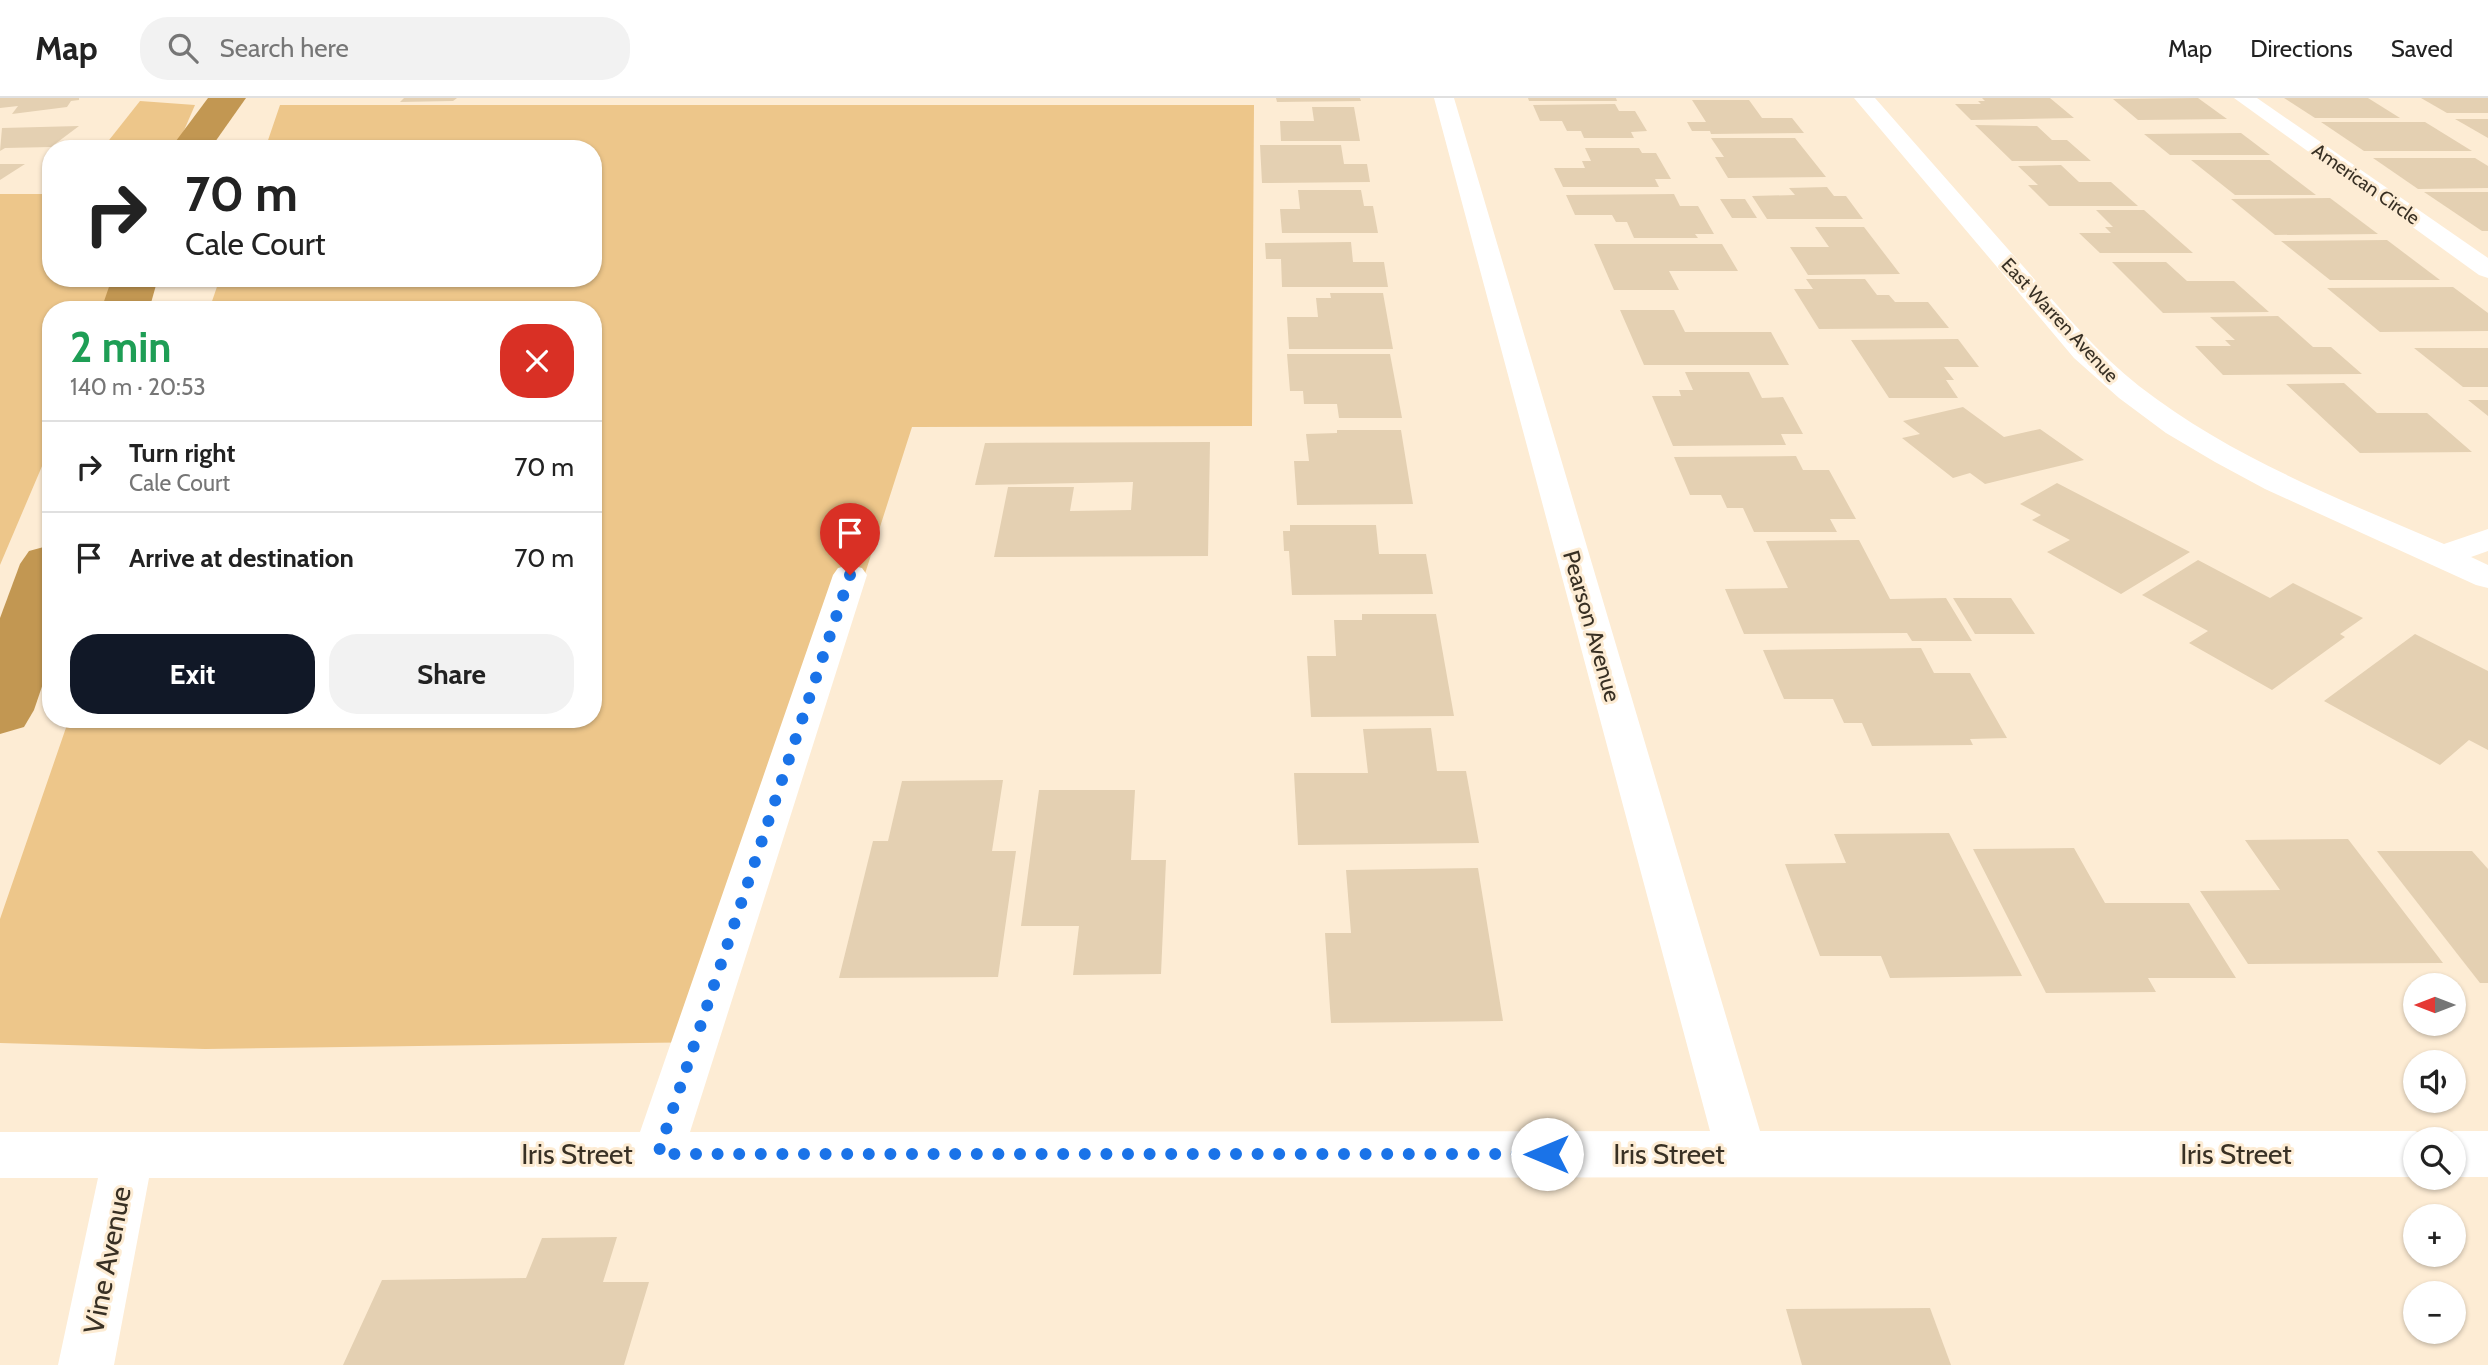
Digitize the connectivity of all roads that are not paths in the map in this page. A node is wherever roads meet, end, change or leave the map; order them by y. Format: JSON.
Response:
{"nodes":[{"id":1,"x":1444,"y":98,"type":"edge"},
{"id":2,"x":1864,"y":98,"type":"edge"},
{"id":3,"x":2244,"y":98,"type":"edge"},
{"id":4,"x":2488,"y":270,"type":"edge"},
{"id":5,"x":2488,"y":540,"type":"edge"},
{"id":6,"x":2444,"y":556,"type":"junction"},
{"id":7,"x":850,"y":575,"type":"dead end"},
{"id":8,"x":2488,"y":578,"type":"edge"},
{"id":9,"x":128,"y":1154,"type":"junction"},
{"id":10,"x":658,"y":1154,"type":"junction"},
{"id":11,"x":1741,"y":1154,"type":"junction"},
{"id":12,"x":2403,"y":1154,"type":"edge"},
{"id":13,"x":2466,"y":1154,"type":"edge"},
{"id":14,"x":2488,"y":1154,"type":"edge"},
{"id":15,"x":0,"y":1155,"type":"edge"},
{"id":16,"x":86,"y":1365,"type":"edge"}],
"edges":[{"from":1,"to":11,"type":"street","name":"Pearson Avenue"},
{"from":2,"to":6,"type":"street","name":"East Warren Avenue"},
{"from":3,"to":4,"type":"street","name":"American Circle"},
{"from":5,"to":6,"type":"street"},
{"from":6,"to":8,"type":"street","name":"East Warren Avenue"},
{"from":7,"to":10,"type":"street"},
{"from":9,"to":10,"type":"street","name":"Iris Street"},
{"from":9,"to":15,"type":"street","name":"Iris Street"},
{"from":9,"to":16,"type":"street","name":"Vine Avenue"},
{"from":10,"to":11,"type":"street","name":"Iris Street"},
{"from":11,"to":12,"type":"street","name":"Iris Street"},
{"from":13,"to":14,"type":"street"}]}
